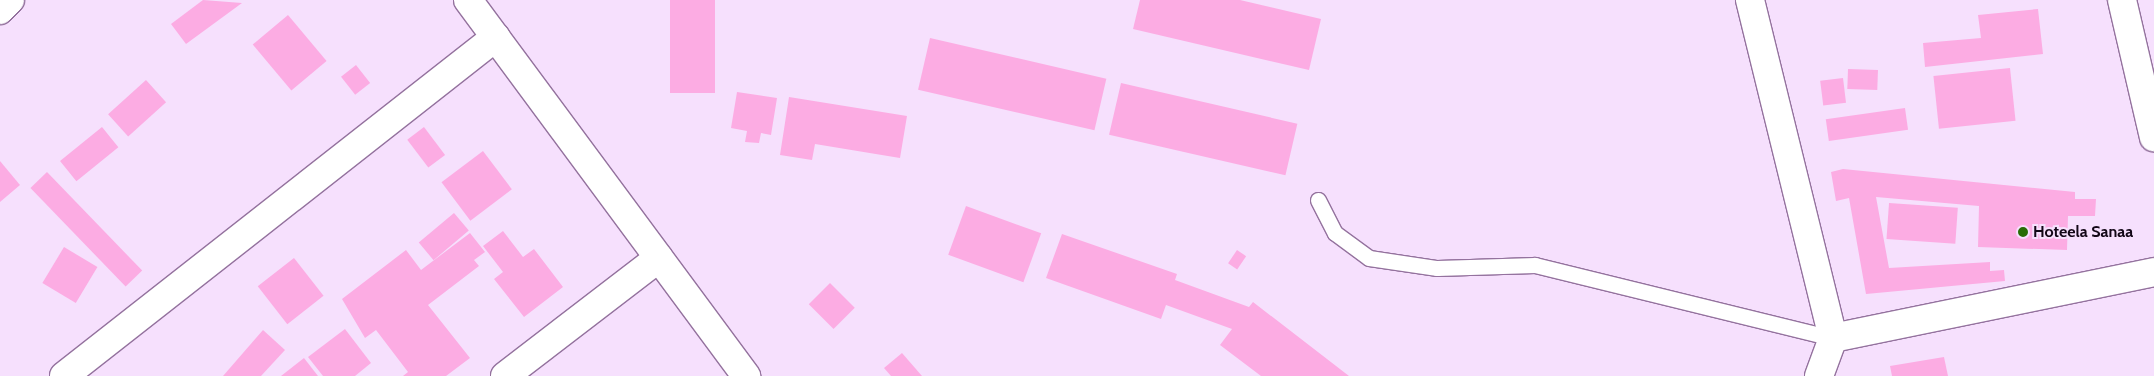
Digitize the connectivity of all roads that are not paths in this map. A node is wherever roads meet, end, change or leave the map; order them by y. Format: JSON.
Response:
{"nodes":[{"id":1,"x":10,"y":0,"type":"edge"},
{"id":2,"x":468,"y":0,"type":"edge"},
{"id":3,"x":1750,"y":0,"type":"edge"},
{"id":4,"x":2122,"y":0,"type":"edge"},
{"id":5,"x":0,"y":10,"type":"edge"},
{"id":6,"x":496,"y":37,"type":"junction"},
{"id":7,"x":2154,"y":137,"type":"edge"},
{"id":8,"x":1318,"y":200,"type":"dead end"},
{"id":9,"x":659,"y":258,"type":"junction"},
{"id":10,"x":2154,"y":272,"type":"edge"},
{"id":11,"x":1833,"y":338,"type":"junction"},
{"id":12,"x":64,"y":376,"type":"edge"},
{"id":13,"x":505,"y":376,"type":"edge"},
{"id":14,"x":746,"y":376,"type":"edge"},
{"id":15,"x":1819,"y":376,"type":"edge"}],
"edges":[{"from":1,"to":5,"type":"main road"},
{"from":2,"to":6,"type":"main road"},
{"from":3,"to":11,"type":"main road"},
{"from":4,"to":7,"type":"main road"},
{"from":6,"to":9,"type":"main road"},
{"from":6,"to":12,"type":"main road"},
{"from":8,"to":11,"type":"lane"},
{"from":9,"to":13,"type":"main road"},
{"from":9,"to":14,"type":"main road"},
{"from":10,"to":11,"type":"main road"},
{"from":11,"to":15,"type":"main road"}]}
